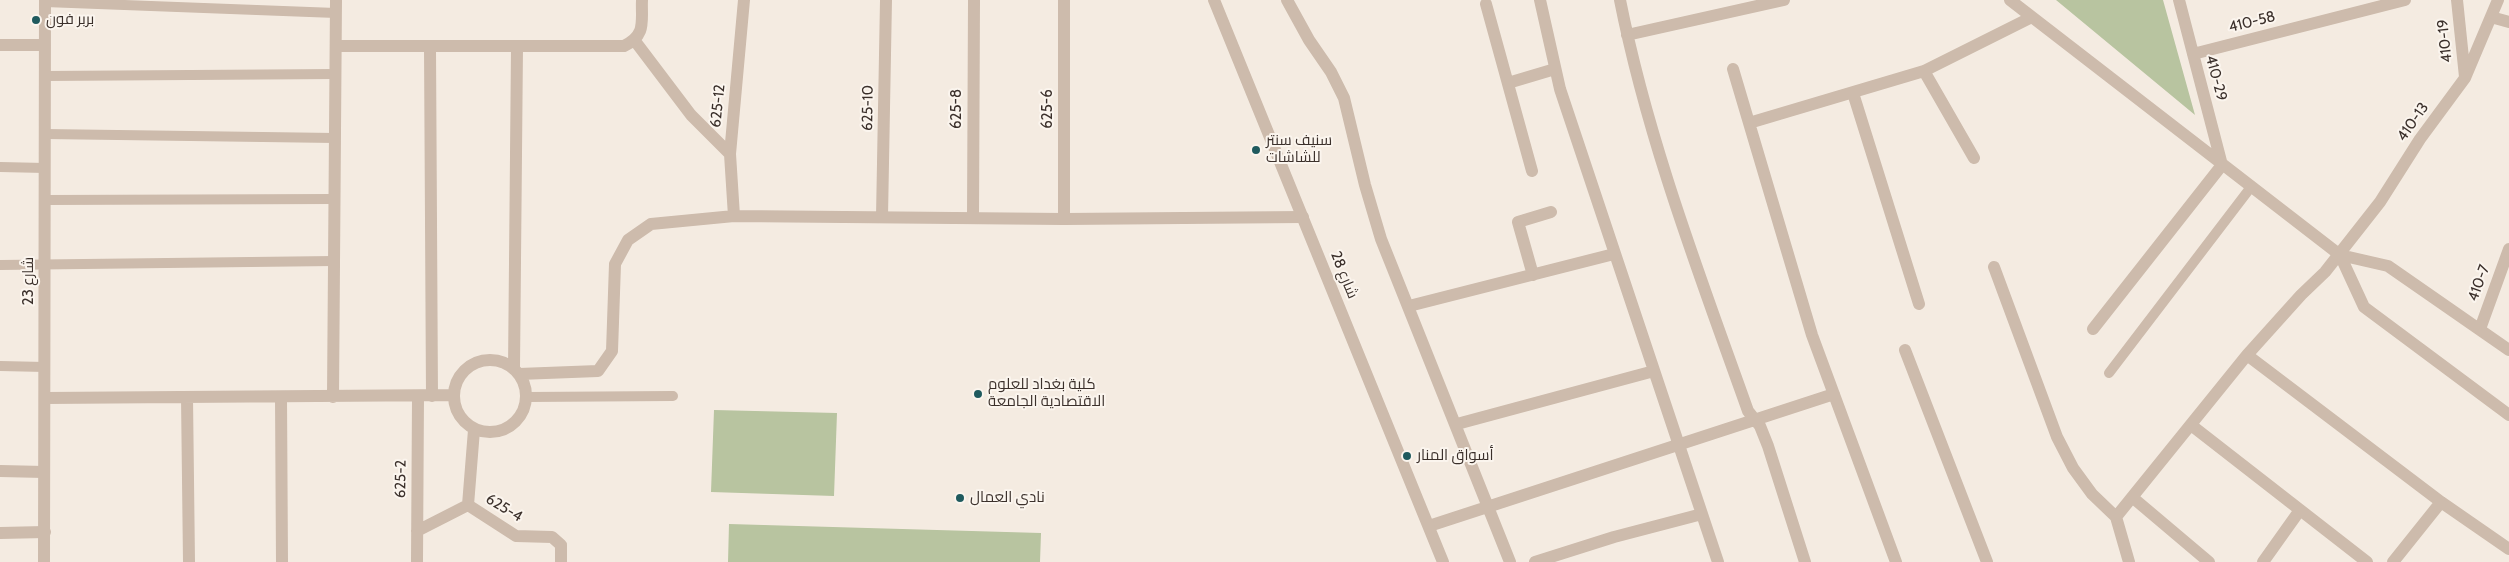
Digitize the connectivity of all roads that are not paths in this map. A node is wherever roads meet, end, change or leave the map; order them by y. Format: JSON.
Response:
{"nodes":[{"id":1,"x":642,"y":0,"type":"edge"},
{"id":2,"x":744,"y":0,"type":"edge"},
{"id":3,"x":886,"y":0,"type":"edge"},
{"id":4,"x":974,"y":0,"type":"edge"},
{"id":5,"x":1064,"y":0,"type":"edge"},
{"id":6,"x":1214,"y":0,"type":"edge"},
{"id":7,"x":1286,"y":0,"type":"edge"},
{"id":8,"x":1540,"y":0,"type":"edge"},
{"id":9,"x":1620,"y":0,"type":"edge"},
{"id":10,"x":1784,"y":0,"type":"edge"},
{"id":11,"x":2010,"y":0,"type":"edge"},
{"id":12,"x":2179,"y":0,"type":"edge"},
{"id":13,"x":2405,"y":0,"type":"edge"},
{"id":14,"x":2457,"y":0,"type":"edge"},
{"id":15,"x":2498,"y":0,"type":"edge"},
{"id":16,"x":45,"y":1,"type":"edge"},
{"id":17,"x":1486,"y":4,"type":"dead end"},
{"id":18,"x":336,"y":6,"type":"edge"},
{"id":19,"x":2032,"y":17,"type":"junction"},
{"id":20,"x":2491,"y":17,"type":"junction"},
{"id":21,"x":2509,"y":22,"type":"edge"},
{"id":22,"x":1627,"y":36,"type":"junction"},
{"id":23,"x":635,"y":41,"type":"junction"},
{"id":24,"x":0,"y":45,"type":"edge"},
{"id":25,"x":45,"y":45,"type":"junction"},
{"id":26,"x":336,"y":46,"type":"junction"},
{"id":27,"x":430,"y":47,"type":"junction"},
{"id":28,"x":517,"y":47,"type":"junction"},
{"id":29,"x":2193,"y":54,"type":"junction"},
{"id":30,"x":1555,"y":69,"type":"junction"},
{"id":31,"x":1733,"y":69,"type":"dead end"},
{"id":32,"x":1924,"y":71,"type":"junction"},
{"id":33,"x":336,"y":74,"type":"junction"},
{"id":34,"x":45,"y":76,"type":"junction"},
{"id":35,"x":2465,"y":78,"type":"junction"},
{"id":36,"x":1508,"y":83,"type":"junction"},
{"id":37,"x":1853,"y":93,"type":"junction"},
{"id":38,"x":1749,"y":123,"type":"junction"},
{"id":39,"x":45,"y":134,"type":"junction"},
{"id":40,"x":335,"y":138,"type":"junction"},
{"id":41,"x":730,"y":154,"type":"junction"},
{"id":42,"x":1974,"y":158,"type":"dead end"},
{"id":43,"x":2222,"y":165,"type":"junction"},
{"id":44,"x":0,"y":167,"type":"edge"},
{"id":45,"x":45,"y":168,"type":"junction"},
{"id":46,"x":1532,"y":171,"type":"dead end"},
{"id":47,"x":2251,"y":187,"type":"junction"},
{"id":48,"x":334,"y":198,"type":"junction"},
{"id":49,"x":45,"y":200,"type":"junction"},
{"id":50,"x":1551,"y":212,"type":"dead end"},
{"id":51,"x":734,"y":216,"type":"junction"},
{"id":52,"x":882,"y":217,"type":"junction"},
{"id":53,"x":1303,"y":217,"type":"junction"},
{"id":54,"x":973,"y":218,"type":"junction"},
{"id":55,"x":1064,"y":219,"type":"junction"},
{"id":56,"x":2509,"y":249,"type":"edge"},
{"id":57,"x":1614,"y":254,"type":"junction"},
{"id":58,"x":2340,"y":255,"type":"junction"},
{"id":59,"x":334,"y":261,"type":"junction"},
{"id":60,"x":0,"y":265,"type":"edge"},
{"id":61,"x":45,"y":266,"type":"junction"},
{"id":62,"x":1994,"y":267,"type":"dead end"},
{"id":63,"x":1533,"y":275,"type":"junction"},
{"id":64,"x":1919,"y":304,"type":"dead end"},
{"id":65,"x":1409,"y":306,"type":"junction"},
{"id":66,"x":2093,"y":329,"type":"dead end"},
{"id":67,"x":2480,"y":329,"type":"junction"},
{"id":68,"x":1904,"y":350,"type":"dead end"},
{"id":69,"x":2509,"y":350,"type":"edge"},
{"id":70,"x":2247,"y":355,"type":"junction"},
{"id":71,"x":0,"y":366,"type":"edge"},
{"id":72,"x":45,"y":367,"type":"junction"},
{"id":73,"x":517,"y":371,"type":"junction"},
{"id":74,"x":1654,"y":371,"type":"junction"},
{"id":75,"x":2109,"y":373,"type":"dead end"},
{"id":76,"x":1834,"y":394,"type":"junction"},
{"id":77,"x":454,"y":395,"type":"junction"},
{"id":78,"x":333,"y":396,"type":"junction"},
{"id":79,"x":418,"y":396,"type":"junction"},
{"id":80,"x":432,"y":396,"type":"junction"},
{"id":81,"x":673,"y":396,"type":"dead end"},
{"id":82,"x":188,"y":397,"type":"junction"},
{"id":83,"x":281,"y":397,"type":"junction"},
{"id":84,"x":527,"y":397,"type":"junction"},
{"id":85,"x":45,"y":398,"type":"junction"},
{"id":86,"x":2509,"y":415,"type":"edge"},
{"id":87,"x":1753,"y":420,"type":"junction"},
{"id":88,"x":1456,"y":424,"type":"junction"},
{"id":89,"x":2191,"y":425,"type":"junction"},
{"id":90,"x":474,"y":430,"type":"junction"},
{"id":91,"x":1678,"y":444,"type":"junction"},
{"id":92,"x":0,"y":471,"type":"edge"},
{"id":93,"x":44,"y":472,"type":"junction"},
{"id":94,"x":2132,"y":497,"type":"junction"},
{"id":95,"x":2441,"y":502,"type":"junction"},
{"id":96,"x":468,"y":505,"type":"junction"},
{"id":97,"x":1488,"y":506,"type":"junction"},
{"id":98,"x":2300,"y":510,"type":"junction"},
{"id":99,"x":1702,"y":514,"type":"junction"},
{"id":100,"x":2116,"y":517,"type":"junction"},
{"id":101,"x":1429,"y":526,"type":"junction"},
{"id":102,"x":417,"y":531,"type":"junction"},
{"id":103,"x":44,"y":532,"type":"junction"},
{"id":104,"x":0,"y":533,"type":"edge"},
{"id":105,"x":2509,"y":549,"type":"edge"},
{"id":106,"x":44,"y":562,"type":"edge"},
{"id":107,"x":188,"y":562,"type":"edge"},
{"id":108,"x":282,"y":562,"type":"edge"},
{"id":109,"x":417,"y":562,"type":"edge"},
{"id":110,"x":561,"y":562,"type":"edge"},
{"id":111,"x":1444,"y":562,"type":"edge"},
{"id":112,"x":1510,"y":562,"type":"edge"},
{"id":113,"x":1536,"y":562,"type":"edge"},
{"id":114,"x":1718,"y":562,"type":"edge"},
{"id":115,"x":1805,"y":562,"type":"edge"},
{"id":116,"x":1896,"y":562,"type":"edge"},
{"id":117,"x":1987,"y":562,"type":"edge"},
{"id":118,"x":2129,"y":562,"type":"edge"},
{"id":119,"x":2209,"y":562,"type":"edge"},
{"id":120,"x":2263,"y":562,"type":"edge"},
{"id":121,"x":2367,"y":562,"type":"edge"},
{"id":122,"x":2393,"y":562,"type":"edge"}],
"edges":[{"from":1,"to":23,"type":"street"},
{"from":2,"to":41,"type":"street","name":"625-12"},
{"from":3,"to":52,"type":"street","name":"625-10"},
{"from":4,"to":54,"type":"street","name":"625-8"},
{"from":5,"to":55,"type":"street","name":"625-6"},
{"from":6,"to":53,"type":"street","name":"شارع 28"},
{"from":7,"to":65,"type":"street"},
{"from":8,"to":30,"type":"street"},
{"from":9,"to":22,"type":"street"},
{"from":10,"to":22,"type":"street"},
{"from":11,"to":19,"type":"street"},
{"from":12,"to":29,"type":"street","name":"410-29"},
{"from":13,"to":29,"type":"street","name":"410-58"},
{"from":14,"to":35,"type":"street","name":"410-19"},
{"from":15,"to":20,"type":"street","name":"410-13"},
{"from":16,"to":18,"type":"lane"},
{"from":16,"to":25,"type":"street","name":"شارع 23"},
{"from":17,"to":36,"type":"street"},
{"from":18,"to":26,"type":"street"},
{"from":19,"to":32,"type":"street"},
{"from":19,"to":43,"type":"street"},
{"from":20,"to":21,"type":"street"},
{"from":20,"to":35,"type":"street","name":"410-13"},
{"from":22,"to":87,"type":"street"},
{"from":23,"to":28,"type":"street"},
{"from":23,"to":41,"type":"street"},
{"from":24,"to":25,"type":"street"},
{"from":25,"to":34,"type":"street","name":"شارع 23"},
{"from":26,"to":27,"type":"street"},
{"from":26,"to":33,"type":"street"},
{"from":27,"to":28,"type":"street"},
{"from":27,"to":80,"type":"street"},
{"from":28,"to":73,"type":"street"},
{"from":29,"to":43,"type":"street","name":"410-29"},
{"from":30,"to":36,"type":"street"},
{"from":30,"to":57,"type":"street"},
{"from":31,"to":38,"type":"street"},
{"from":32,"to":37,"type":"street"},
{"from":32,"to":42,"type":"street"},
{"from":33,"to":34,"type":"lane"},
{"from":33,"to":40,"type":"street"},
{"from":34,"to":39,"type":"street","name":"شارع 23"},
{"from":35,"to":58,"type":"street","name":"410-13"},
{"from":36,"to":46,"type":"street"},
{"from":37,"to":38,"type":"street"},
{"from":37,"to":64,"type":"street"},
{"from":38,"to":76,"type":"street"},
{"from":39,"to":40,"type":"lane"},
{"from":39,"to":45,"type":"street","name":"شارع 23"},
{"from":40,"to":48,"type":"street"},
{"from":41,"to":51,"type":"street","name":"625-12"},
{"from":43,"to":47,"type":"street"},
{"from":43,"to":66,"type":"street"},
{"from":44,"to":45,"type":"lane"},
{"from":45,"to":49,"type":"street","name":"شارع 23"},
{"from":47,"to":58,"type":"street"},
{"from":47,"to":75,"type":"lane"},
{"from":48,"to":49,"type":"lane"},
{"from":48,"to":59,"type":"street"},
{"from":49,"to":61,"type":"street","name":"شارع 23"},
{"from":50,"to":63,"type":"street"},
{"from":51,"to":52,"type":"street"},
{"from":51,"to":73,"type":"street"},
{"from":52,"to":54,"type":"street"},
{"from":53,"to":55,"type":"street"},
{"from":53,"to":101,"type":"street","name":"شارع 28"},
{"from":54,"to":55,"type":"street"},
{"from":56,"to":67,"type":"street","name":"410-7"},
{"from":57,"to":63,"type":"street"},
{"from":57,"to":74,"type":"street"},
{"from":58,"to":67,"type":"street"},
{"from":58,"to":70,"type":"street","name":"410-13"},
{"from":58,"to":86,"type":"street"},
{"from":59,"to":61,"type":"lane"},
{"from":59,"to":78,"type":"street"},
{"from":60,"to":61,"type":"lane"},
{"from":61,"to":72,"type":"street","name":"شارع 23"},
{"from":62,"to":100,"type":"street"},
{"from":63,"to":65,"type":"street"},
{"from":65,"to":88,"type":"street"},
{"from":67,"to":69,"type":"street"},
{"from":68,"to":117,"type":"street"},
{"from":70,"to":89,"type":"street","name":"410-13"},
{"from":70,"to":95,"type":"street"},
{"from":71,"to":72,"type":"lane"},
{"from":72,"to":85,"type":"street","name":"شارع 23"},
{"from":73,"to":77,"type":"street"},
{"from":73,"to":84,"type":"street"},
{"from":74,"to":88,"type":"street"},
{"from":74,"to":91,"type":"street"},
{"from":76,"to":87,"type":"street"},
{"from":76,"to":116,"type":"street"},
{"from":77,"to":80,"type":"street"},
{"from":77,"to":90,"type":"street"},
{"from":78,"to":79,"type":"street"},
{"from":78,"to":83,"type":"street"},
{"from":79,"to":80,"type":"street"},
{"from":79,"to":102,"type":"street","name":"625-2"},
{"from":81,"to":84,"type":"lane"},
{"from":82,"to":83,"type":"street"},
{"from":82,"to":85,"type":"street"},
{"from":82,"to":107,"type":"street"},
{"from":83,"to":108,"type":"street"},
{"from":84,"to":90,"type":"street"},
{"from":85,"to":93,"type":"street","name":"شارع 23"},
{"from":87,"to":91,"type":"street"},
{"from":87,"to":115,"type":"street"},
{"from":88,"to":97,"type":"street"},
{"from":89,"to":94,"type":"street","name":"410-13"},
{"from":89,"to":98,"type":"street"},
{"from":90,"to":96,"type":"street"},
{"from":91,"to":97,"type":"street"},
{"from":91,"to":99,"type":"street"},
{"from":92,"to":93,"type":"street"},
{"from":93,"to":103,"type":"street","name":"شارع 23"},
{"from":94,"to":100,"type":"street","name":"410-13"},
{"from":94,"to":119,"type":"street"},
{"from":95,"to":105,"type":"street"},
{"from":95,"to":122,"type":"street"},
{"from":96,"to":102,"type":"street","name":"625-4"},
{"from":96,"to":110,"type":"street","name":"625-4"},
{"from":97,"to":101,"type":"street"},
{"from":97,"to":112,"type":"street"},
{"from":98,"to":120,"type":"street"},
{"from":98,"to":121,"type":"street"},
{"from":99,"to":113,"type":"street"},
{"from":99,"to":114,"type":"street"},
{"from":100,"to":118,"type":"street"},
{"from":101,"to":111,"type":"street","name":"شارع 28"},
{"from":102,"to":109,"type":"street","name":"625-2"},
{"from":103,"to":104,"type":"street"},
{"from":103,"to":106,"type":"street","name":"شارع 23"}]}
